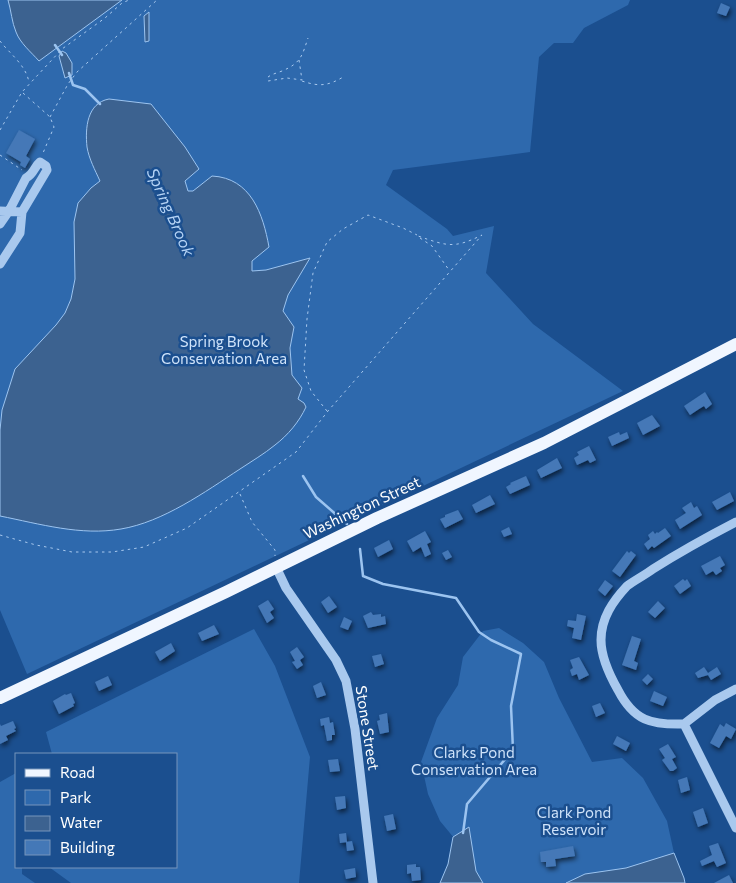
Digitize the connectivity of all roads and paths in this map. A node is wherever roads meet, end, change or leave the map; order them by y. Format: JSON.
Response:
{"nodes":[{"id":1,"x":129,"y":0,"type":"edge"},
{"id":2,"x":157,"y":0,"type":"edge"},
{"id":3,"x":308,"y":38,"type":"dead end"},
{"id":4,"x":0,"y":41,"type":"edge"},
{"id":5,"x":299,"y":60,"type":"junction"},
{"id":6,"x":345,"y":76,"type":"dead end"},
{"id":7,"x":302,"y":80,"type":"junction"},
{"id":8,"x":29,"y":84,"type":"junction"},
{"id":9,"x":22,"y":92,"type":"junction"},
{"id":10,"x":50,"y":117,"type":"junction"},
{"id":11,"x":0,"y":130,"type":"edge"},
{"id":12,"x":0,"y":155,"type":"edge"},
{"id":13,"x":39,"y":163,"type":"junction"},
{"id":14,"x":32,"y":175,"type":"junction"},
{"id":15,"x":5,"y":211,"type":"edge"},
{"id":16,"x":22,"y":212,"type":"junction"},
{"id":17,"x":0,"y":224,"type":"edge"},
{"id":18,"x":418,"y":236,"type":"junction"},
{"id":19,"x":0,"y":264,"type":"edge"},
{"id":20,"x":449,"y":271,"type":"junction"},
{"id":21,"x":736,"y":344,"type":"edge"},
{"id":22,"x":328,"y":411,"type":"junction"},
{"id":23,"x":239,"y":492,"type":"junction"},
{"id":24,"x":736,"y":522,"type":"edge"},
{"id":25,"x":0,"y":535,"type":"edge"},
{"id":26,"x":276,"y":567,"type":"junction"},
{"id":27,"x":736,"y":689,"type":"edge"},
{"id":28,"x":0,"y":698,"type":"edge"},
{"id":29,"x":684,"y":724,"type":"junction"},
{"id":30,"x":732,"y":809,"type":"edge"},
{"id":31,"x":736,"y":828,"type":"edge"},
{"id":32,"x":373,"y":883,"type":"edge"}],
"edges":[{"from":1,"to":8,"type":"path"},
{"from":2,"to":10,"type":"path"},
{"from":3,"to":5,"type":"path"},
{"from":4,"to":8,"type":"path"},
{"from":5,"to":7,"type":"path"},
{"from":5,"to":7,"type":"path"},
{"from":6,"to":7,"type":"path"},
{"from":8,"to":9,"type":"path"},
{"from":9,"to":10,"type":"path"},
{"from":9,"to":11,"type":"path"},
{"from":10,"to":13,"type":"path"},
{"from":12,"to":14,"type":"path"},
{"from":13,"to":14,"type":"street"},
{"from":13,"to":16,"type":"street"},
{"from":14,"to":15,"type":"street"},
{"from":15,"to":16,"type":"street"},
{"from":15,"to":17,"type":"street"},
{"from":16,"to":19,"type":"street"},
{"from":18,"to":20,"type":"path"},
{"from":18,"to":20,"type":"path"},
{"from":18,"to":22,"type":"path"},
{"from":20,"to":22,"type":"path"},
{"from":21,"to":26,"type":"main road","name":"Washington Street"},
{"from":22,"to":23,"type":"path"},
{"from":23,"to":25,"type":"path"},
{"from":23,"to":26,"type":"path"},
{"from":24,"to":29,"type":"street"},
{"from":26,"to":28,"type":"main road","name":"Washington Street"},
{"from":26,"to":32,"type":"street","name":"Stone Street"},
{"from":27,"to":29,"type":"street"},
{"from":29,"to":30,"type":"street"},
{"from":30,"to":31,"type":"street"}]}
